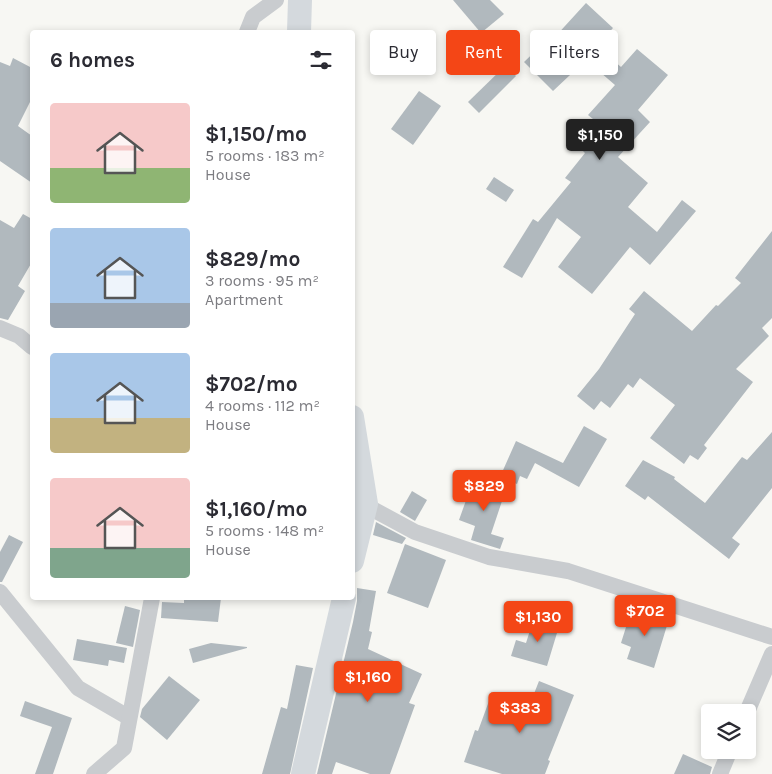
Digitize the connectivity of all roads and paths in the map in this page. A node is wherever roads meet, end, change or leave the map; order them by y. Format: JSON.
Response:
{"nodes":[{"id":1,"x":276,"y":0,"type":"edge"},
{"id":2,"x":300,"y":0,"type":"edge"},
{"id":3,"x":248,"y":30,"type":"edge"},
{"id":4,"x":299,"y":30,"type":"edge"},
{"id":5,"x":0,"y":328,"type":"edge"},
{"id":6,"x":30,"y":345,"type":"edge"},
{"id":7,"x":355,"y":453,"type":"edge"},
{"id":8,"x":359,"y":501,"type":"edge"},
{"id":9,"x":355,"y":535,"type":"edge"},
{"id":10,"x":0,"y":592,"type":"edge"},
{"id":11,"x":152,"y":600,"type":"edge"},
{"id":12,"x":344,"y":600,"type":"edge"},
{"id":13,"x":772,"y":637,"type":"edge"},
{"id":14,"x":772,"y":654,"type":"edge"},
{"id":15,"x":750,"y":704,"type":"edge"},
{"id":16,"x":128,"y":717,"type":"junction"},
{"id":17,"x":726,"y":759,"type":"edge"},
{"id":18,"x":94,"y":774,"type":"edge"},
{"id":19,"x":304,"y":774,"type":"edge"},
{"id":20,"x":720,"y":774,"type":"edge"}],
"edges":[{"from":1,"to":3,"type":"street"},
{"from":2,"to":4,"type":"street"},
{"from":5,"to":6,"type":"street"},
{"from":7,"to":8,"type":"street"},
{"from":8,"to":9,"type":"street"},
{"from":8,"to":13,"type":"street"},
{"from":10,"to":16,"type":"street"},
{"from":11,"to":16,"type":"street"},
{"from":12,"to":19,"type":"street"},
{"from":14,"to":15,"type":"street"},
{"from":16,"to":18,"type":"street"},
{"from":17,"to":20,"type":"street"}]}
